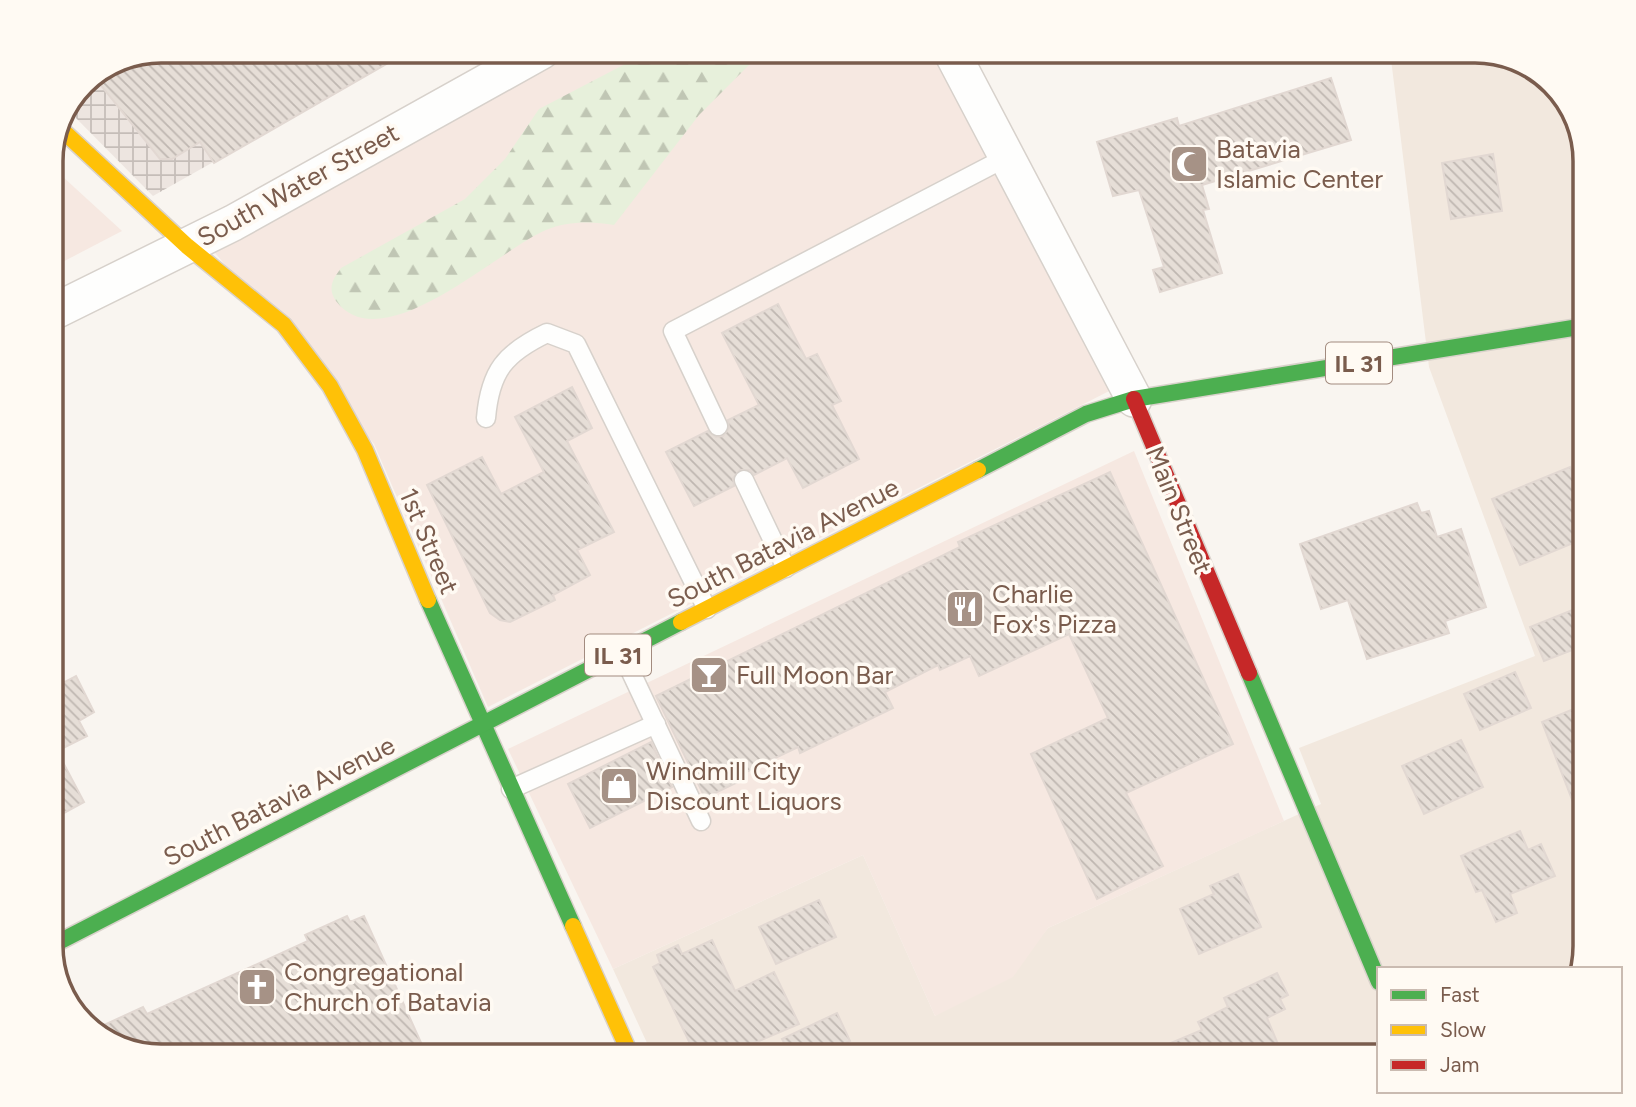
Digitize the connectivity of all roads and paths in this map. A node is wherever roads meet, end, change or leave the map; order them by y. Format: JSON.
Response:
{"nodes":[{"id":1,"x":520,"y":63,"type":"edge"},
{"id":2,"x":957,"y":63,"type":"edge"},
{"id":3,"x":67,"y":134,"type":"edge"},
{"id":4,"x":1007,"y":158,"type":"junction"},
{"id":5,"x":187,"y":246,"type":"junction"},
{"id":6,"x":63,"y":307,"type":"edge"},
{"id":7,"x":1573,"y":328,"type":"edge"},
{"id":8,"x":1133,"y":399,"type":"junction"},
{"id":9,"x":486,"y":418,"type":"dead end"},
{"id":10,"x":718,"y":426,"type":"dead end"},
{"id":11,"x":744,"y":481,"type":"dead end"},
{"id":12,"x":786,"y":568,"type":"junction"},
{"id":13,"x":707,"y":609,"type":"junction"},
{"id":14,"x":622,"y":653,"type":"junction"},
{"id":15,"x":656,"y":724,"type":"junction"},
{"id":16,"x":482,"y":725,"type":"junction"},
{"id":17,"x":511,"y":789,"type":"junction"},
{"id":18,"x":701,"y":821,"type":"dead end"},
{"id":19,"x":63,"y":940,"type":"edge"},
{"id":20,"x":1377,"y":977,"type":"edge"},
{"id":21,"x":626,"y":1044,"type":"edge"}],
"edges":[{"from":1,"to":5,"type":"street","name":"South Water Street"},
{"from":2,"to":4,"type":"street","name":"Main Street"},
{"from":3,"to":5,"type":"main road","name":"1st Street"},
{"from":4,"to":8,"type":"street","name":"Main Street"},
{"from":4,"to":10,"type":"lane"},
{"from":5,"to":6,"type":"street","name":"South Water Street"},
{"from":5,"to":16,"type":"main road","name":"1st Street"},
{"from":7,"to":8,"type":"main road","name":"South Batavia Avenue","number":"IL 31"},
{"from":8,"to":12,"type":"main road","name":"South Batavia Avenue","number":"IL 31"},
{"from":8,"to":20,"type":"main road","name":"Main Street"},
{"from":9,"to":13,"type":"lane"},
{"from":11,"to":12,"type":"lane"},
{"from":12,"to":13,"type":"main road","name":"South Batavia Avenue","number":"IL 31"},
{"from":13,"to":14,"type":"main road","name":"South Batavia Avenue","number":"IL 31"},
{"from":14,"to":15,"type":"lane"},
{"from":14,"to":16,"type":"main road","name":"South Batavia Avenue","number":"IL 31"},
{"from":15,"to":17,"type":"lane"},
{"from":15,"to":18,"type":"lane"},
{"from":16,"to":17,"type":"main road","name":"1st Street"},
{"from":16,"to":19,"type":"main road","name":"South Batavia Avenue","number":"IL 31"},
{"from":17,"to":21,"type":"main road","name":"1st Street"}]}
